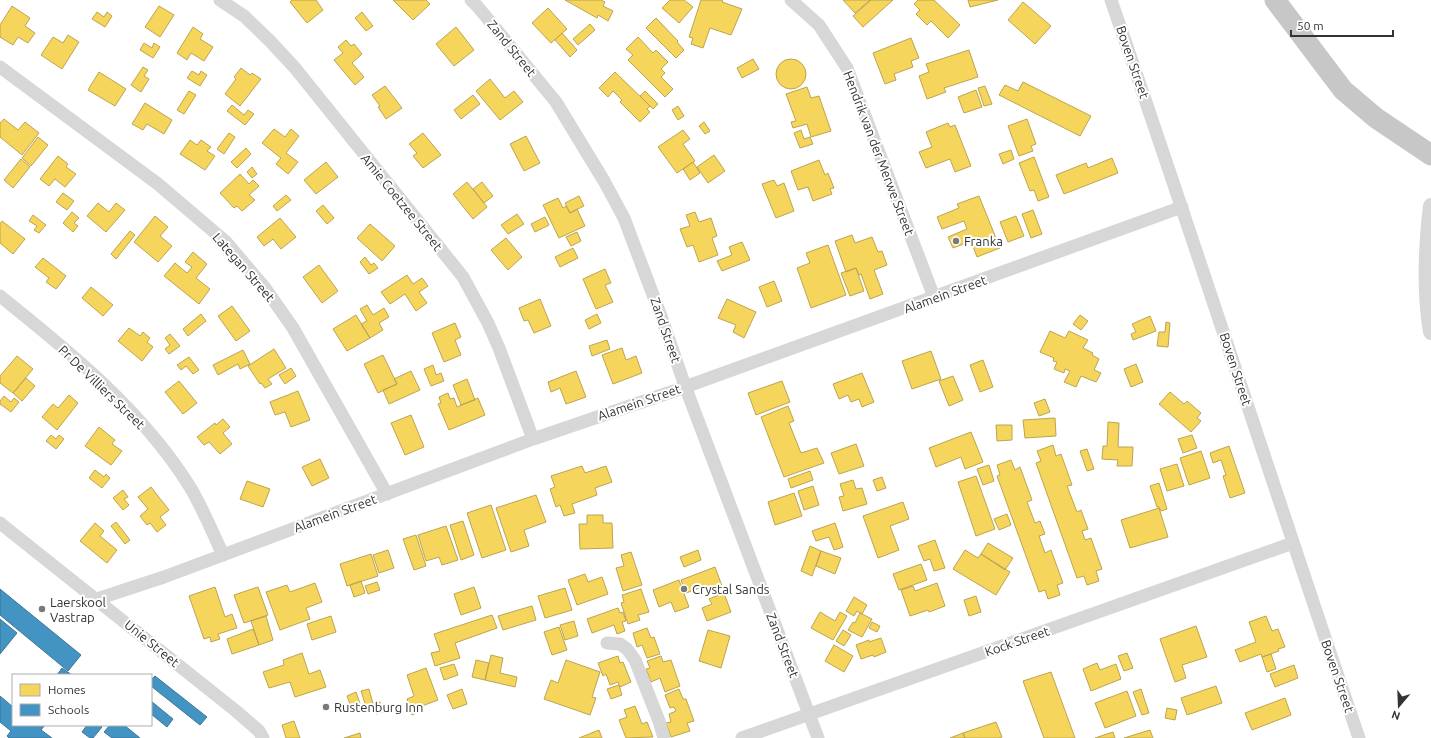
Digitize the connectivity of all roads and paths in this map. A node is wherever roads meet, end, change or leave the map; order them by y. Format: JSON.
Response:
{"nodes":[{"id":1,"x":220,"y":0,"type":"edge"},
{"id":2,"x":791,"y":0,"type":"edge"},
{"id":3,"x":1111,"y":0,"type":"edge"},
{"id":4,"x":1275,"y":0,"type":"edge"},
{"id":5,"x":479,"y":2,"type":"edge"},
{"id":6,"x":0,"y":67,"type":"edge"},
{"id":7,"x":1431,"y":155,"type":"edge"},
{"id":8,"x":1431,"y":206,"type":"edge"},
{"id":9,"x":1182,"y":207,"type":"junction"},
{"id":10,"x":0,"y":296,"type":"edge"},
{"id":11,"x":934,"y":298,"type":"junction"},
{"id":12,"x":1431,"y":332,"type":"edge"},
{"id":13,"x":685,"y":386,"type":"junction"},
{"id":14,"x":533,"y":439,"type":"junction"},
{"id":15,"x":387,"y":494,"type":"junction"},
{"id":16,"x":0,"y":523,"type":"edge"},
{"id":17,"x":1293,"y":543,"type":"junction"},
{"id":18,"x":223,"y":555,"type":"junction"},
{"id":19,"x":97,"y":599,"type":"junction"},
{"id":20,"x":607,"y":643,"type":"dead end"},
{"id":21,"x":809,"y":714,"type":"junction"},
{"id":22,"x":263,"y":738,"type":"edge"},
{"id":23,"x":664,"y":738,"type":"edge"},
{"id":24,"x":742,"y":738,"type":"edge"},
{"id":25,"x":818,"y":738,"type":"edge"},
{"id":26,"x":1359,"y":738,"type":"edge"}],
"edges":[{"from":1,"to":14,"type":"street","name":"Amie Coetzee Street"},
{"from":2,"to":11,"type":"street","name":"Hendrik van der Merwe Street"},
{"from":3,"to":9,"type":"street","name":"Boven Street"},
{"from":4,"to":7,"type":"highway"},
{"from":5,"to":13,"type":"street","name":"Zand Street"},
{"from":6,"to":15,"type":"street","name":"Lategan Street"},
{"from":8,"to":12,"type":"street"},
{"from":9,"to":11,"type":"street","name":"Alamein Street"},
{"from":9,"to":17,"type":"street","name":"Boven Street"},
{"from":10,"to":18,"type":"street","name":"Pr De Villiers Street"},
{"from":11,"to":13,"type":"street","name":"Alamein Street"},
{"from":13,"to":14,"type":"street","name":"Alamein Street"},
{"from":13,"to":21,"type":"street","name":"Zand Street"},
{"from":14,"to":15,"type":"street","name":"Alamein Street"},
{"from":15,"to":18,"type":"street","name":"Alamein Street"},
{"from":16,"to":19,"type":"street","name":"Unie Street"},
{"from":17,"to":21,"type":"street","name":"Kock Street"},
{"from":17,"to":26,"type":"street","name":"Boven Street"},
{"from":18,"to":19,"type":"street","name":"Alamein Street"},
{"from":19,"to":22,"type":"street","name":"Unie Street"},
{"from":20,"to":23,"type":"street"},
{"from":21,"to":24,"type":"street","name":"Kock Street"},
{"from":21,"to":25,"type":"street","name":"Zand Street"}]}
